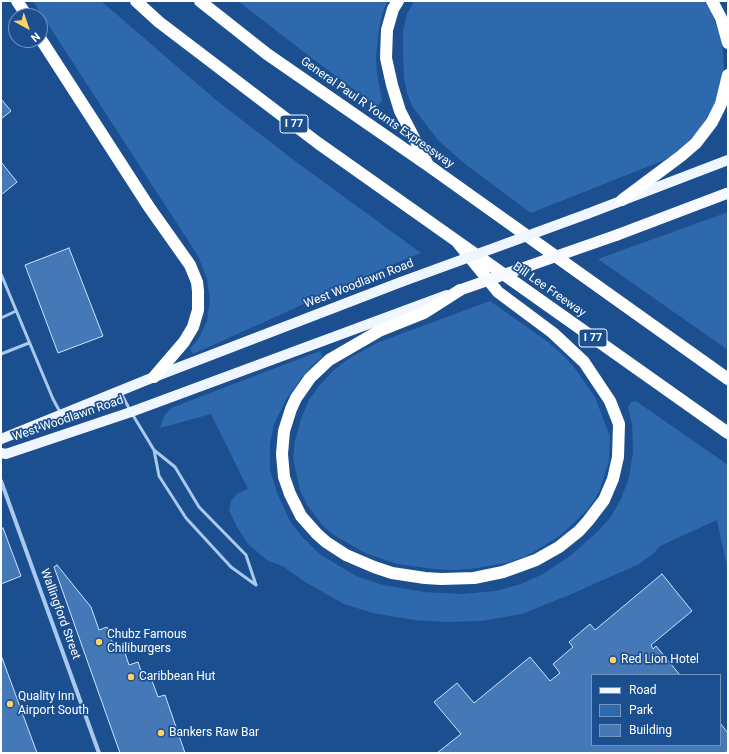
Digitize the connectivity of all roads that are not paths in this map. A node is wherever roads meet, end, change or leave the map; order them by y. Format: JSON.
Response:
{"nodes":[{"id":1,"x":136,"y":1,"type":"edge"},
{"id":2,"x":200,"y":1,"type":"edge"},
{"id":3,"x":398,"y":1,"type":"edge"},
{"id":4,"x":712,"y":1,"type":"edge"},
{"id":5,"x":728,"y":43,"type":"edge"},
{"id":6,"x":46,"y":48,"type":"edge"},
{"id":7,"x":728,"y":76,"type":"edge"},
{"id":8,"x":728,"y":160,"type":"edge"},
{"id":9,"x":429,"y":166,"type":"junction"},
{"id":10,"x":728,"y":193,"type":"edge"},
{"id":11,"x":622,"y":200,"type":"junction"},
{"id":12,"x":458,"y":243,"type":"junction"},
{"id":13,"x":1,"y":274,"type":"edge"},
{"id":14,"x":460,"y":290,"type":"joint"},
{"id":15,"x":432,"y":304,"type":"junction"},
{"id":16,"x":16,"y":311,"type":"junction"},
{"id":17,"x":1,"y":318,"type":"edge"},
{"id":18,"x":29,"y":343,"type":"junction"},
{"id":19,"x":1,"y":354,"type":"edge"},
{"id":20,"x":154,"y":377,"type":"junction"},
{"id":21,"x":728,"y":379,"type":"edge"},
{"id":22,"x":120,"y":390,"type":"junction"},
{"id":23,"x":131,"y":412,"type":"junction"},
{"id":24,"x":61,"y":414,"type":"junction"},
{"id":25,"x":728,"y":433,"type":"edge"},
{"id":26,"x":1,"y":439,"type":"edge"},
{"id":27,"x":154,"y":450,"type":"junction"},
{"id":28,"x":1,"y":453,"type":"edge"},
{"id":29,"x":1,"y":481,"type":"edge"},
{"id":30,"x":99,"y":753,"type":"edge"}],
"edges":[{"from":1,"to":12,"type":"highway","name":"Bill Lee Freeway","number":"I 77"},
{"from":2,"to":9,"type":"highway","name":"General Paul R Younts Expressway"},
{"from":3,"to":9,"type":"highway"},
{"from":4,"to":5,"type":"highway"},
{"from":6,"to":20,"type":"highway"},
{"from":7,"to":11,"type":"highway"},
{"from":8,"to":11,"type":"main road","name":"West Woodlawn Road"},
{"from":9,"to":21,"type":"highway","name":"General Paul R Younts Expressway"},
{"from":10,"to":14,"type":"highway","bridge":true},
{"from":11,"to":20,"type":"main road","name":"West Woodlawn Road","bridge":true},
{"from":12,"to":15,"type":"highway"},
{"from":12,"to":25,"type":"highway","name":"Bill Lee Freeway","number":"I 77"},
{"from":13,"to":16,"type":"lane"},
{"from":14,"to":15,"type":"highway"},
{"from":15,"to":23,"type":"main road","name":"West Woodlawn Road"},
{"from":16,"to":17,"type":"lane"},
{"from":16,"to":18,"type":"lane"},
{"from":18,"to":19,"type":"lane"},
{"from":18,"to":24,"type":"lane"},
{"from":20,"to":22,"type":"main road","name":"West Woodlawn Road"},
{"from":22,"to":23,"type":"lane"},
{"from":22,"to":24,"type":"main road","name":"West Woodlawn Road"},
{"from":23,"to":27,"type":"lane"},
{"from":23,"to":28,"type":"main road","name":"West Woodlawn Road"},
{"from":24,"to":26,"type":"main road","name":"West Woodlawn Road"},
{"from":27,"to":27,"type":"lane"},
{"from":29,"to":30,"type":"street","name":"Wallingford Street"}]}
